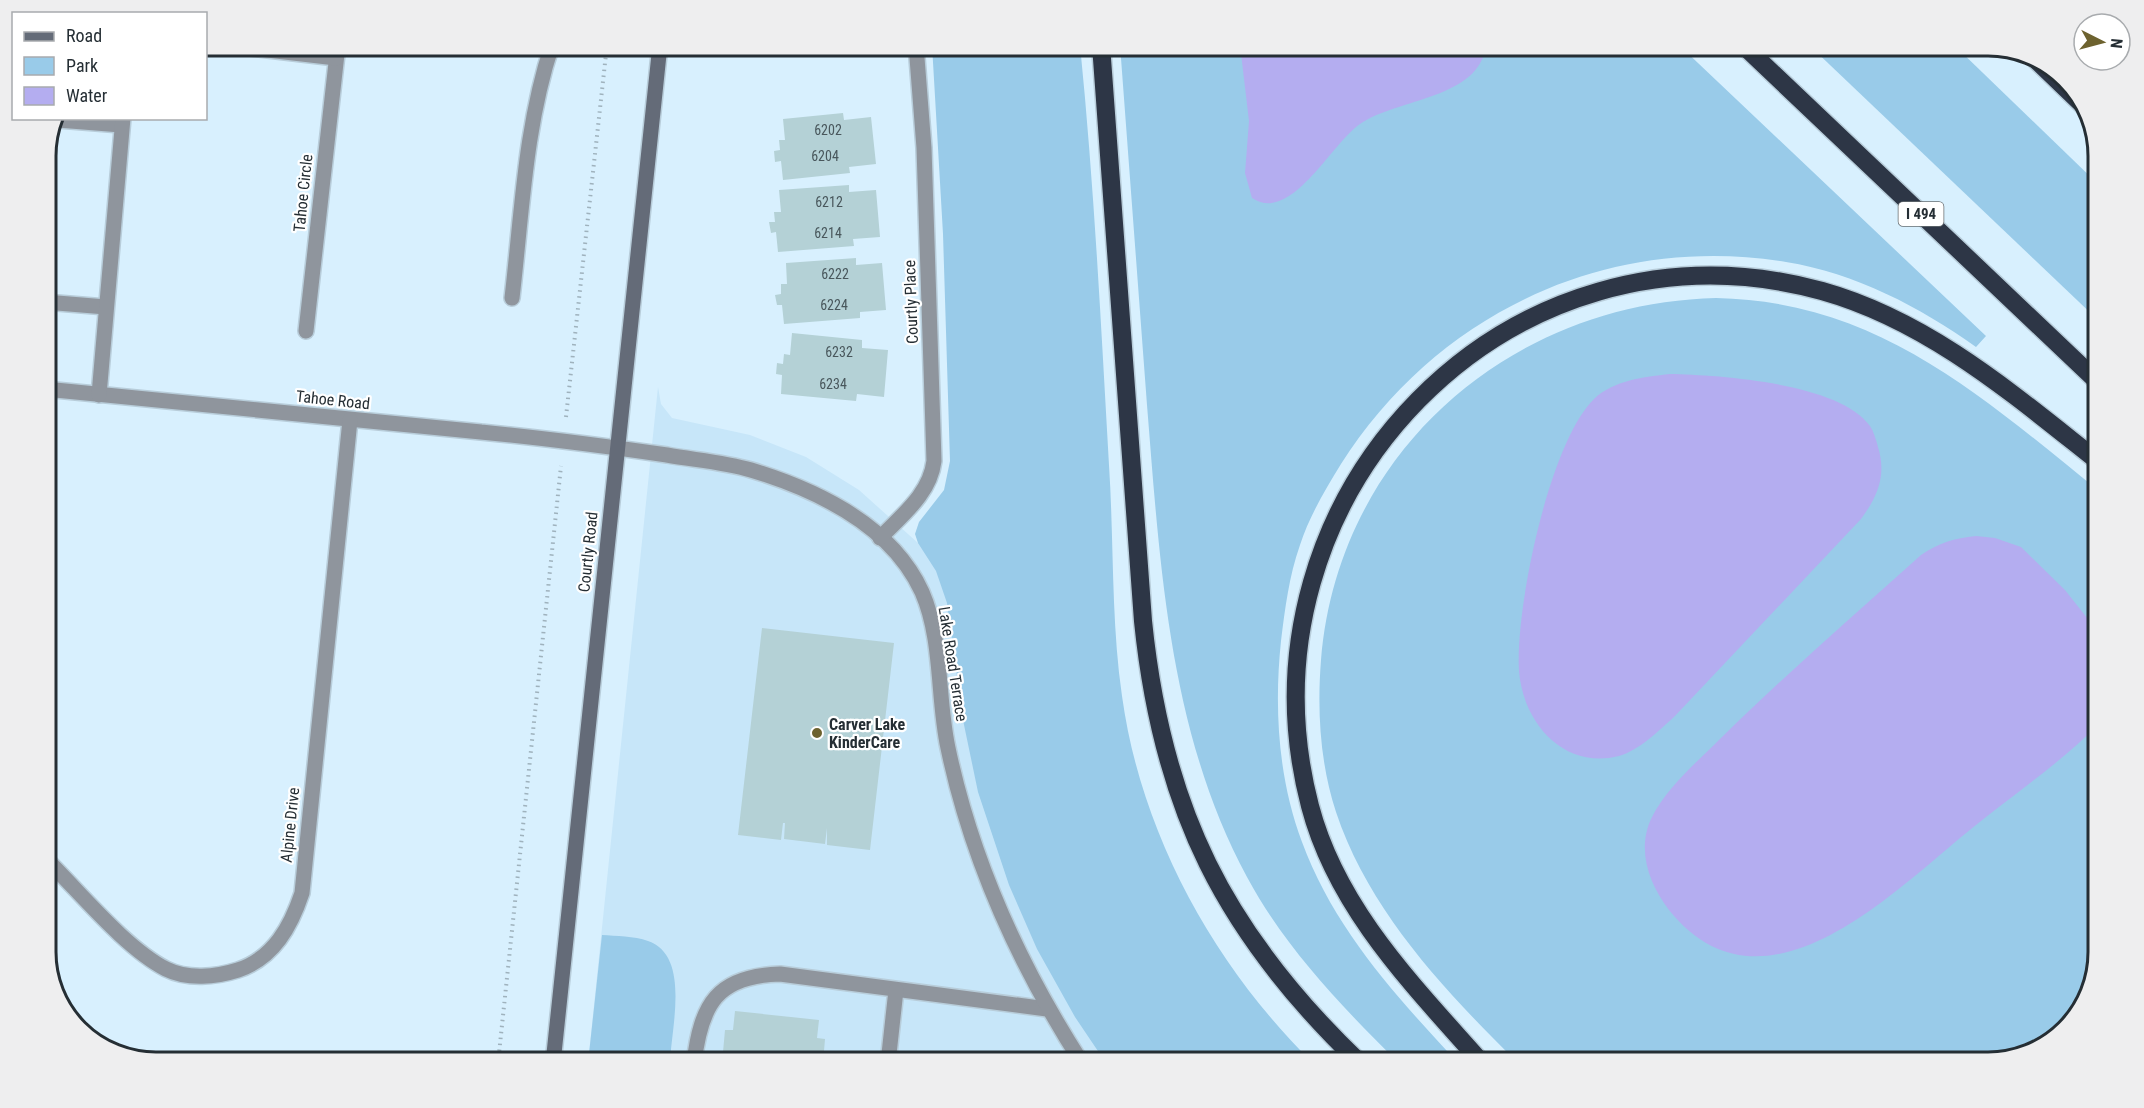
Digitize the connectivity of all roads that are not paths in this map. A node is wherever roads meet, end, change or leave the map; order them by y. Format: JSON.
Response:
{"nodes":[{"id":1,"x":337,"y":56,"type":"edge"},
{"id":2,"x":548,"y":56,"type":"edge"},
{"id":3,"x":659,"y":56,"type":"edge"},
{"id":4,"x":917,"y":56,"type":"edge"},
{"id":5,"x":1102,"y":56,"type":"edge"},
{"id":6,"x":1755,"y":56,"type":"edge"},
{"id":7,"x":62,"y":120,"type":"edge"},
{"id":8,"x":122,"y":122,"type":"edge"},
{"id":9,"x":512,"y":297,"type":"dead end"},
{"id":10,"x":56,"y":303,"type":"edge"},
{"id":11,"x":106,"y":307,"type":"junction"},
{"id":12,"x":306,"y":332,"type":"dead end"},
{"id":13,"x":2088,"y":373,"type":"edge"},
{"id":14,"x":56,"y":390,"type":"edge"},
{"id":15,"x":99,"y":395,"type":"junction"},
{"id":16,"x":350,"y":420,"type":"junction"},
{"id":17,"x":617,"y":448,"type":"junction"},
{"id":18,"x":2088,"y":454,"type":"edge"},
{"id":19,"x":880,"y":538,"type":"junction"},
{"id":20,"x":56,"y":869,"type":"edge"},
{"id":21,"x":896,"y":990,"type":"junction"},
{"id":22,"x":1047,"y":1009,"type":"junction"},
{"id":23,"x":554,"y":1052,"type":"edge"},
{"id":24,"x":695,"y":1052,"type":"edge"},
{"id":25,"x":889,"y":1052,"type":"edge"},
{"id":26,"x":1075,"y":1052,"type":"edge"},
{"id":27,"x":1349,"y":1052,"type":"edge"},
{"id":28,"x":1473,"y":1052,"type":"edge"}],
"edges":[{"from":1,"to":12,"type":"street","name":"Tahoe Circle"},
{"from":2,"to":9,"type":"street"},
{"from":3,"to":17,"type":"street","name":"Courtly Road"},
{"from":4,"to":19,"type":"street","name":"Courtly Place"},
{"from":5,"to":27,"type":"highway"},
{"from":6,"to":13,"type":"highway","number":"I 494"},
{"from":7,"to":8,"type":"street"},
{"from":8,"to":11,"type":"street"},
{"from":10,"to":11,"type":"street"},
{"from":11,"to":15,"type":"street"},
{"from":14,"to":15,"type":"street","name":"Tahoe Road"},
{"from":15,"to":16,"type":"street","name":"Tahoe Road"},
{"from":16,"to":17,"type":"street","name":"Tahoe Road"},
{"from":16,"to":20,"type":"street","name":"Alpine Drive"},
{"from":17,"to":19,"type":"street","name":"Lake Road Terrace"},
{"from":17,"to":23,"type":"street","name":"Courtly Road"},
{"from":18,"to":28,"type":"highway"},
{"from":19,"to":22,"type":"street","name":"Lake Road Terrace"},
{"from":21,"to":22,"type":"street"},
{"from":21,"to":24,"type":"street"},
{"from":21,"to":25,"type":"street"},
{"from":22,"to":26,"type":"street","name":"Lake Road Terrace"}]}
